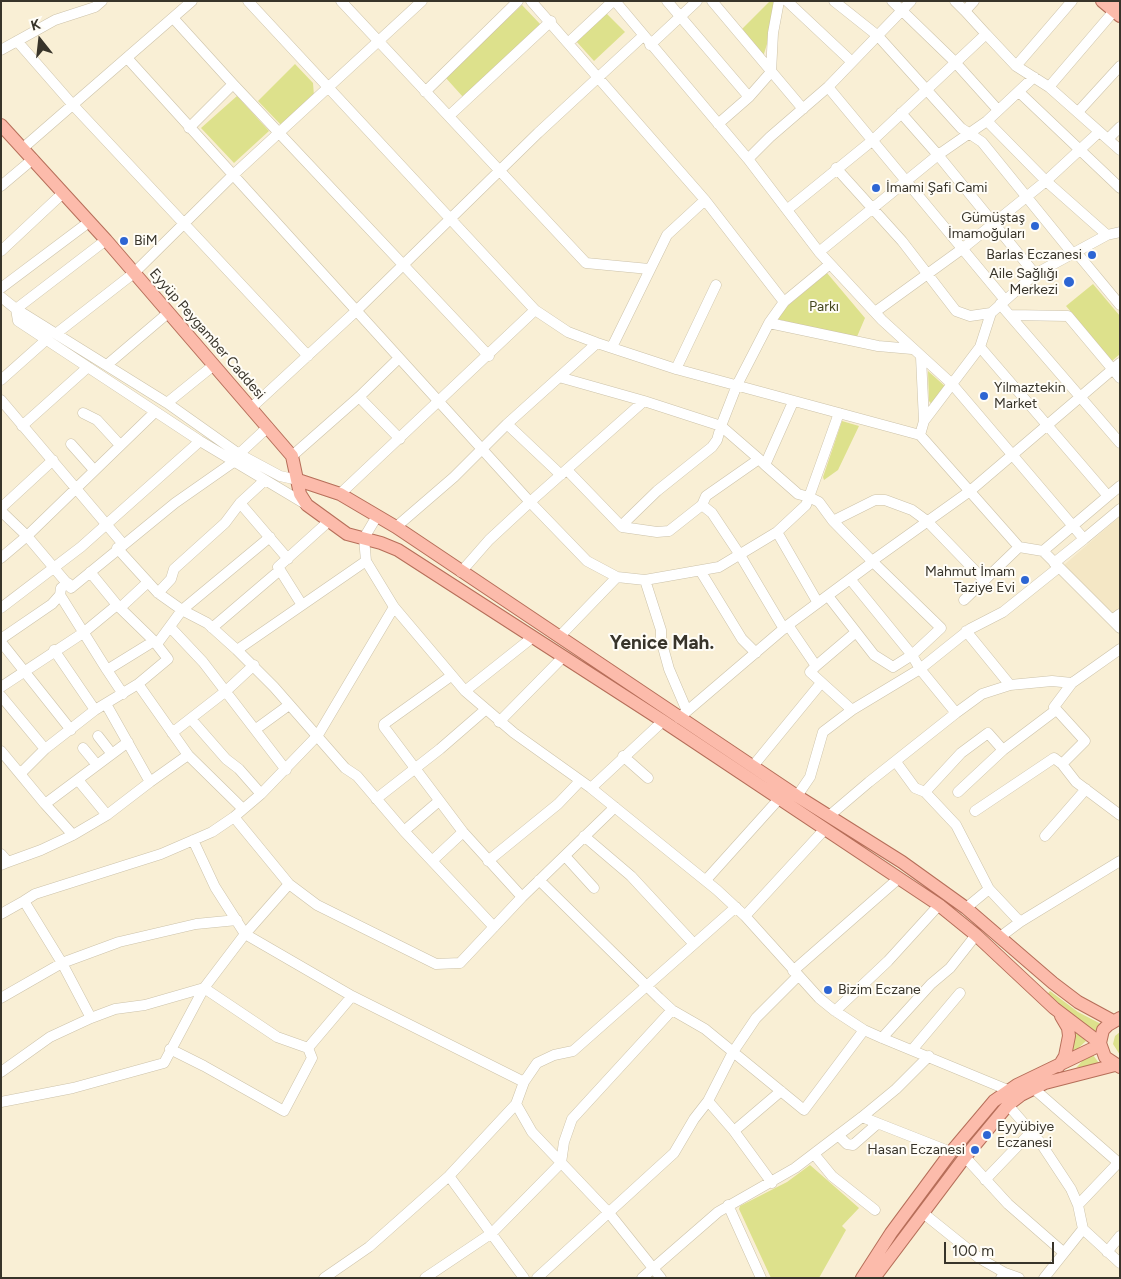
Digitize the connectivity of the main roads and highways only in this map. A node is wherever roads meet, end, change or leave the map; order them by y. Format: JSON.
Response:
{"nodes":[{"id":1,"x":1102,"y":1,"type":"edge"},
{"id":2,"x":1117,"y":8,"type":"edge"},
{"id":3,"x":1,"y":125,"type":"edge"},
{"id":4,"x":298,"y":480,"type":"junction"},
{"id":5,"x":1054,"y":1008,"type":"junction"},
{"id":6,"x":1116,"y":1019,"type":"edge"},
{"id":7,"x":1100,"y":1044,"type":"junction"},
{"id":8,"x":1059,"y":1066,"type":"junction"},
{"id":9,"x":1117,"y":1066,"type":"edge"},
{"id":10,"x":862,"y":1278,"type":"edge"},
{"id":11,"x":874,"y":1278,"type":"edge"}],
"edges":[{"from":1,"to":2,"type":"main road"},
{"from":3,"to":4,"type":"main road","name":"Eyyüp Peygamber Caddesi"},
{"from":4,"to":5,"type":"main road","name":"Eyyüp Peygamber Caddesi"},
{"from":4,"to":6,"type":"main road"},
{"from":5,"to":7,"type":"main road"},
{"from":5,"to":8,"type":"main road"},
{"from":6,"to":7,"type":"main road"},
{"from":7,"to":8,"type":"main road"},
{"from":7,"to":9,"type":"main road"},
{"from":8,"to":10,"type":"main road"},
{"from":9,"to":11,"type":"main road"}]}
